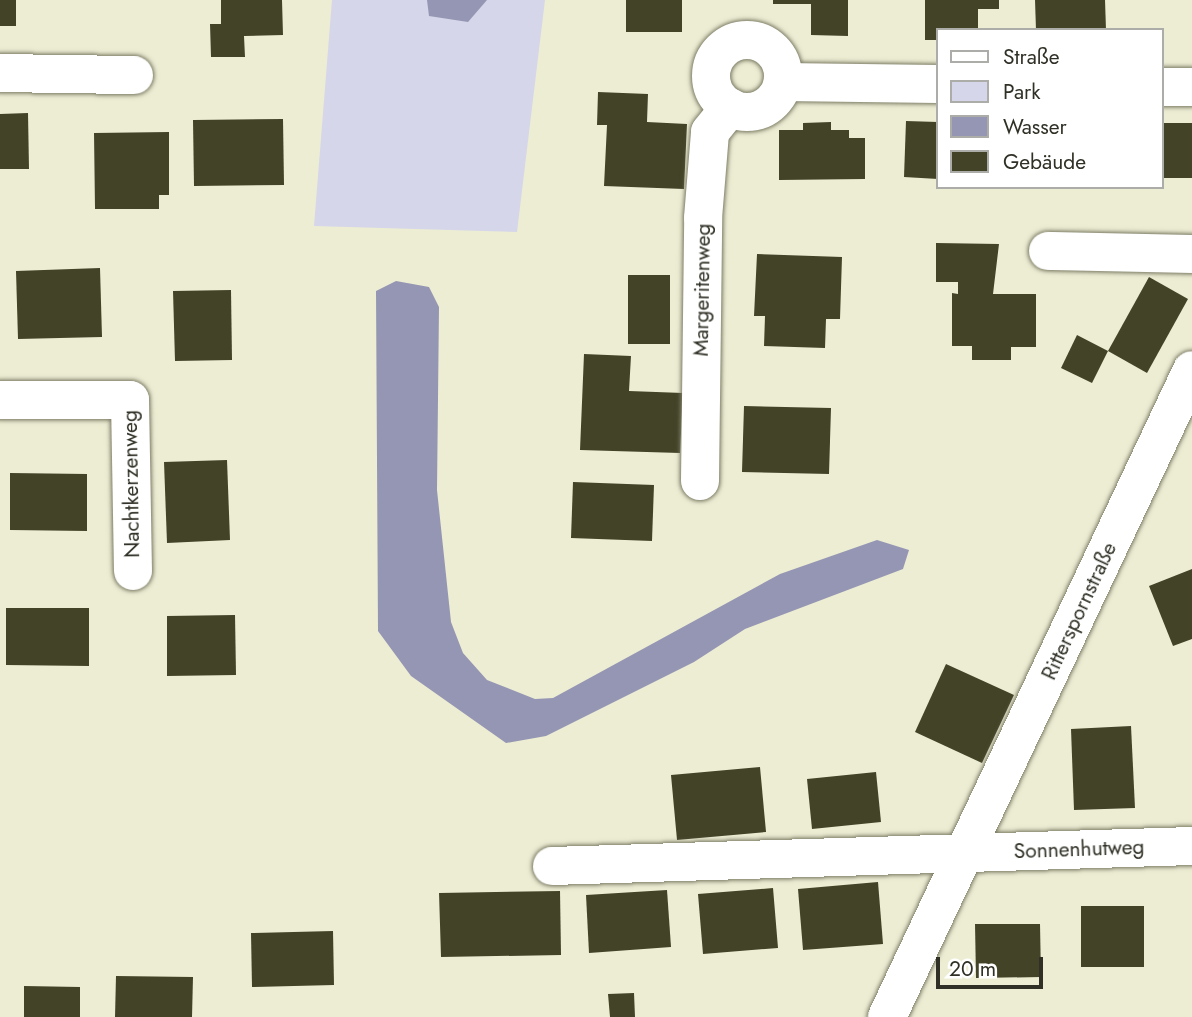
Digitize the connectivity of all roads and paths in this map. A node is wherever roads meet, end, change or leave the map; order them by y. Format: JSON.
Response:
{"nodes":[{"id":1,"x":0,"y":72,"type":"edge"},
{"id":2,"x":134,"y":75,"type":"dead end"},
{"id":3,"x":783,"y":82,"type":"junction"},
{"id":4,"x":936,"y":84,"type":"edge"},
{"id":5,"x":1164,"y":87,"type":"edge"},
{"id":6,"x":1192,"y":87,"type":"edge"},
{"id":7,"x":730,"y":107,"type":"junction"},
{"id":8,"x":1048,"y":251,"type":"dead end"},
{"id":9,"x":1192,"y":254,"type":"edge"},
{"id":10,"x":1192,"y":370,"type":"edge"},
{"id":11,"x":0,"y":400,"type":"edge"},
{"id":12,"x":700,"y":481,"type":"dead end"},
{"id":13,"x":133,"y":571,"type":"dead end"},
{"id":14,"x":1192,"y":846,"type":"edge"},
{"id":15,"x":966,"y":853,"type":"junction"},
{"id":16,"x":552,"y":866,"type":"dead end"},
{"id":17,"x":887,"y":1017,"type":"edge"}],
"edges":[{"from":1,"to":2,"type":"street"},
{"from":3,"to":4,"type":"street"},
{"from":3,"to":7,"type":"street"},
{"from":3,"to":7,"type":"street"},
{"from":5,"to":6,"type":"street"},
{"from":7,"to":12,"type":"street","name":"Margeritenweg"},
{"from":8,"to":9,"type":"street"},
{"from":10,"to":15,"type":"street","name":"Ritterspornstraße"},
{"from":11,"to":13,"type":"street","name":"Nachtkerzenweg"},
{"from":14,"to":15,"type":"street","name":"Sonnenhutweg"},
{"from":15,"to":16,"type":"street"},
{"from":15,"to":17,"type":"street","name":"Ritterspornstraße"}]}
